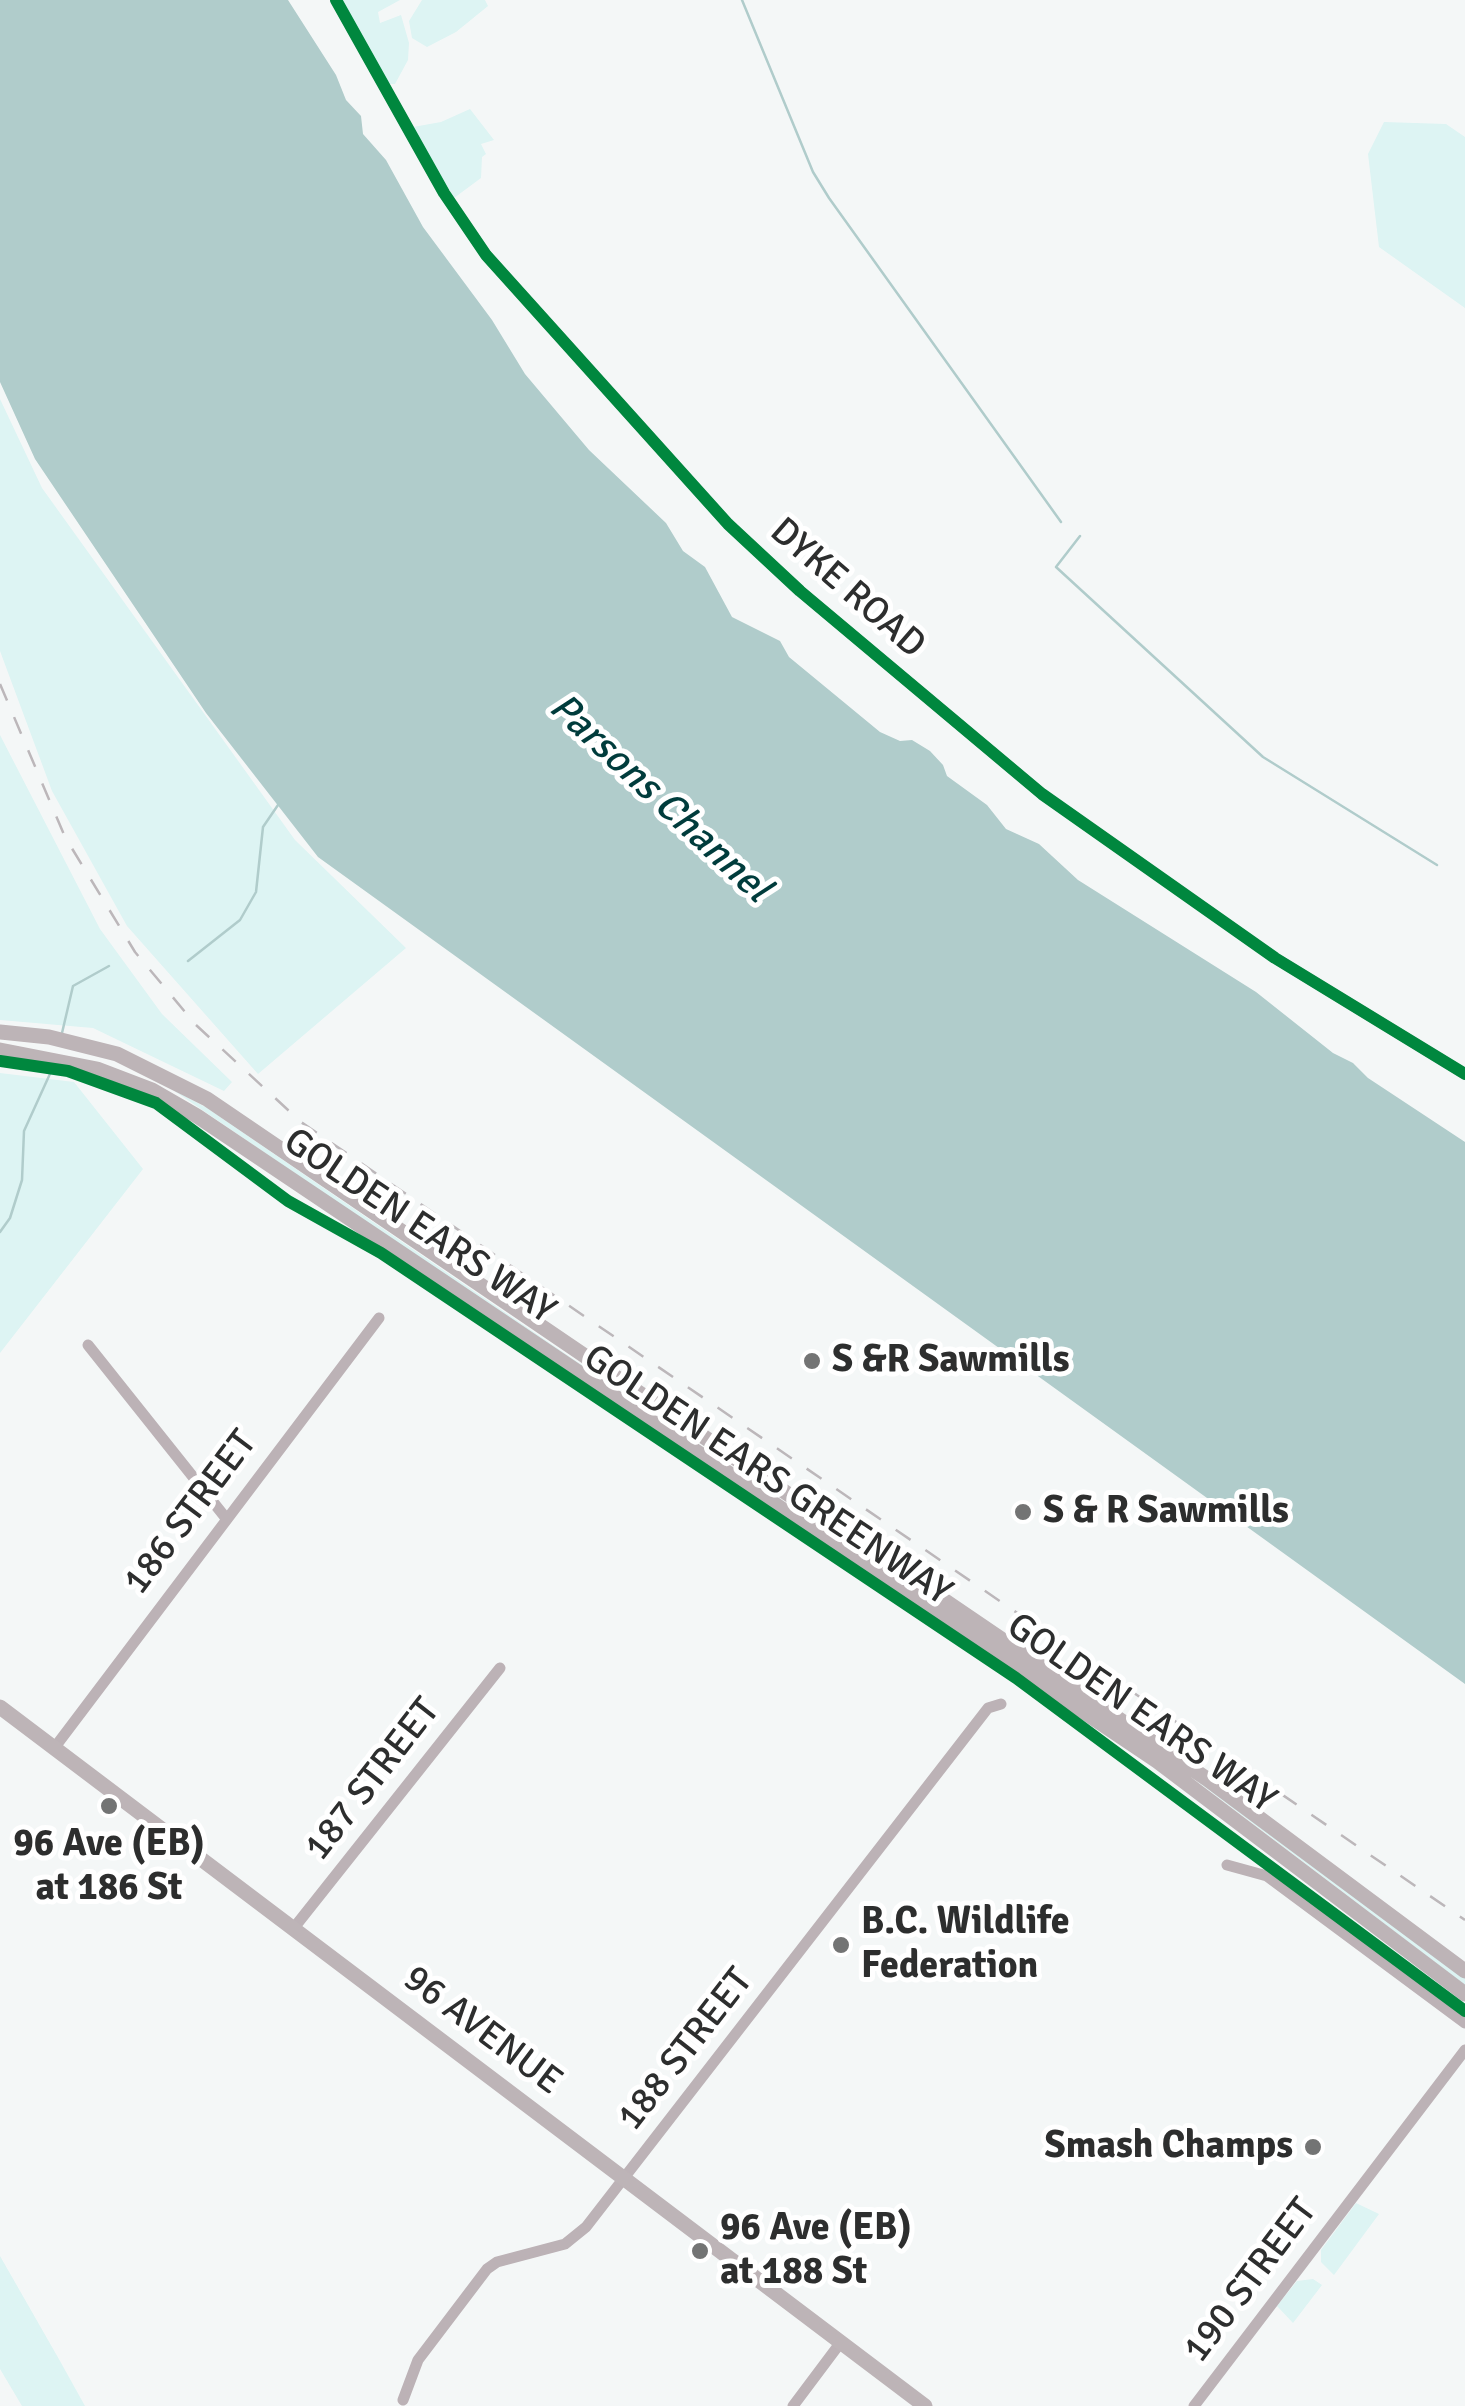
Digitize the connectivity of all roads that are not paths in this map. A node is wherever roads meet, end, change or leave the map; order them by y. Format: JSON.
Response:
{"nodes":[{"id":1,"x":336,"y":0,"type":"edge"},
{"id":2,"x":0,"y":1032,"type":"edge"},
{"id":3,"x":0,"y":1050,"type":"edge"},
{"id":4,"x":1465,"y":1074,"type":"edge"},
{"id":5,"x":378,"y":1318,"type":"dead end"},
{"id":6,"x":88,"y":1345,"type":"dead end"},
{"id":7,"x":225,"y":1516,"type":"junction"},
{"id":8,"x":500,"y":1668,"type":"dead end"},
{"id":9,"x":1001,"y":1704,"type":"dead end"},
{"id":10,"x":0,"y":1707,"type":"edge"},
{"id":11,"x":54,"y":1747,"type":"junction"},
{"id":12,"x":1227,"y":1865,"type":"dead end"},
{"id":13,"x":294,"y":1929,"type":"junction"},
{"id":14,"x":1465,"y":1971,"type":"edge"},
{"id":15,"x":1465,"y":1994,"type":"edge"},
{"id":16,"x":1465,"y":2023,"type":"edge"},
{"id":17,"x":1465,"y":2050,"type":"edge"},
{"id":18,"x":624,"y":2178,"type":"junction"},
{"id":19,"x":841,"y":2342,"type":"junction"},
{"id":20,"x":403,"y":2400,"type":"dead end"},
{"id":21,"x":792,"y":2406,"type":"edge"},
{"id":22,"x":925,"y":2406,"type":"edge"},
{"id":23,"x":1194,"y":2406,"type":"edge"}],
"edges":[{"from":1,"to":4,"type":"street","name":"DYKE ROAD"},
{"from":2,"to":14,"type":"main road","name":"GOLDEN EARS WAY"},
{"from":3,"to":15,"type":"main road","name":"GOLDEN EARS WAY"},
{"from":5,"to":7,"type":"street","name":"186 STREET"},
{"from":6,"to":7,"type":"street"},
{"from":7,"to":11,"type":"street","name":"186 STREET"},
{"from":8,"to":13,"type":"street","name":"187 STREET"},
{"from":9,"to":18,"type":"street","name":"188 STREET"},
{"from":10,"to":11,"type":"main road","name":"96 AVENUE"},
{"from":11,"to":13,"type":"main road","name":"96 AVENUE"},
{"from":12,"to":16,"type":"street"},
{"from":13,"to":18,"type":"main road","name":"96 AVENUE"},
{"from":17,"to":23,"type":"street","name":"190 STREET"},
{"from":18,"to":19,"type":"main road","name":"96 AVENUE"},
{"from":18,"to":20,"type":"street","name":"188 STREET"},
{"from":19,"to":21,"type":"street"},
{"from":19,"to":22,"type":"main road","name":"96 AVENUE"}]}
